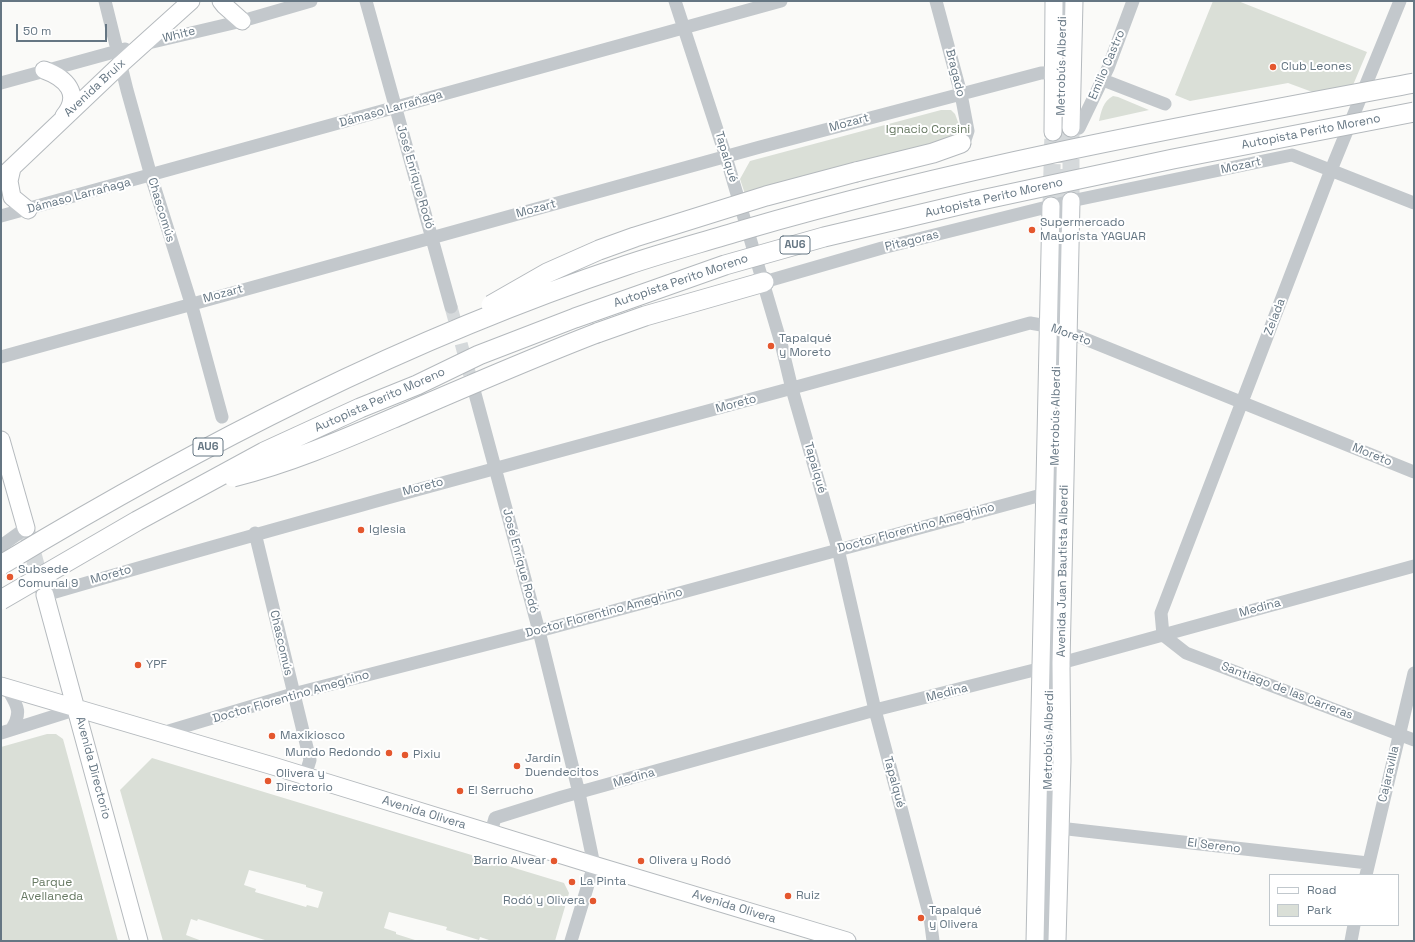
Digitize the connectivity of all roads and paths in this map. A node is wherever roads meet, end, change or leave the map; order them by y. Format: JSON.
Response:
{"nodes":[{"id":1,"x":105,"y":1,"type":"edge"},
{"id":2,"x":191,"y":1,"type":"edge"},
{"id":3,"x":221,"y":1,"type":"edge"},
{"id":4,"x":311,"y":1,"type":"edge"},
{"id":5,"x":366,"y":1,"type":"edge"},
{"id":6,"x":675,"y":1,"type":"edge"},
{"id":7,"x":781,"y":1,"type":"edge"},
{"id":8,"x":936,"y":1,"type":"edge"},
{"id":9,"x":1054,"y":1,"type":"edge"},
{"id":10,"x":1063,"y":1,"type":"edge"},
{"id":11,"x":1074,"y":1,"type":"edge"},
{"id":12,"x":1133,"y":1,"type":"edge"},
{"id":13,"x":1400,"y":1,"type":"edge"},
{"id":14,"x":242,"y":21,"type":"junction"},
{"id":15,"x":683,"y":27,"type":"junction"},
{"id":16,"x":143,"y":45,"type":"junction"},
{"id":17,"x":120,"y":58,"type":"junction"},
{"id":18,"x":44,"y":70,"type":"junction"},
{"id":19,"x":1063,"y":72,"type":"junction"},
{"id":20,"x":1103,"y":80,"type":"junction"},
{"id":21,"x":1,"y":83,"type":"edge"},
{"id":22,"x":1414,"y":83,"type":"edge"},
{"id":23,"x":961,"y":94,"type":"junction"},
{"id":24,"x":1165,"y":104,"type":"dead end"},
{"id":25,"x":396,"y":108,"type":"junction"},
{"id":26,"x":1414,"y":112,"type":"edge"},
{"id":27,"x":60,"y":121,"type":"junction"},
{"id":28,"x":1066,"y":130,"type":"joint"},
{"id":29,"x":961,"y":143,"type":"joint"},
{"id":30,"x":726,"y":157,"type":"junction"},
{"id":31,"x":1331,"y":170,"type":"junction"},
{"id":32,"x":6,"y":173,"type":"edge"},
{"id":33,"x":151,"y":176,"type":"junction"},
{"id":34,"x":1414,"y":203,"type":"edge"},
{"id":35,"x":1061,"y":204,"type":"junction"},
{"id":36,"x":28,"y":210,"type":"junction"},
{"id":37,"x":1,"y":216,"type":"edge"},
{"id":38,"x":432,"y":237,"type":"junction"},
{"id":39,"x":764,"y":282,"type":"junction"},
{"id":40,"x":191,"y":303,"type":"junction"},
{"id":41,"x":451,"y":307,"type":"tunnel mouth"},
{"id":42,"x":1058,"y":329,"type":"junction"},
{"id":43,"x":422,"y":343,"type":"junction"},
{"id":44,"x":1,"y":357,"type":"edge"},
{"id":45,"x":792,"y":389,"type":"junction"},
{"id":46,"x":474,"y":390,"type":"tunnel mouth"},
{"id":47,"x":1242,"y":403,"type":"junction"},
{"id":48,"x":222,"y":417,"type":"dead end"},
{"id":49,"x":1,"y":440,"type":"edge"},
{"id":50,"x":495,"y":467,"type":"junction"},
{"id":51,"x":1414,"y":472,"type":"edge"},
{"id":52,"x":210,"y":483,"type":"junction"},
{"id":53,"x":1045,"y":494,"type":"junction"},
{"id":54,"x":26,"y":528,"type":"joint"},
{"id":55,"x":255,"y":534,"type":"junction"},
{"id":56,"x":1,"y":546,"type":"edge"},
{"id":57,"x":838,"y":550,"type":"junction"},
{"id":58,"x":1,"y":565,"type":"edge"},
{"id":59,"x":1414,"y":566,"type":"edge"},
{"id":60,"x":44,"y":595,"type":"joint"},
{"id":61,"x":1,"y":600,"type":"edge"},
{"id":62,"x":539,"y":630,"type":"junction"},
{"id":63,"x":1163,"y":635,"type":"junction"},
{"id":64,"x":1050,"y":666,"type":"junction"},
{"id":65,"x":1414,"y":673,"type":"edge"},
{"id":66,"x":4,"y":687,"type":"edge"},
{"id":67,"x":293,"y":694,"type":"junction"},
{"id":68,"x":77,"y":709,"type":"junction"},
{"id":69,"x":874,"y":710,"type":"junction"},
{"id":70,"x":6,"y":732,"type":"edge"},
{"id":71,"x":162,"y":733,"type":"junction"},
{"id":72,"x":1398,"y":734,"type":"junction"},
{"id":73,"x":1414,"y":740,"type":"edge"},
{"id":74,"x":305,"y":776,"type":"junction"},
{"id":75,"x":579,"y":793,"type":"junction"},
{"id":76,"x":1059,"y":828,"type":"junction"},
{"id":77,"x":491,"y":832,"type":"junction"},
{"id":78,"x":594,"y":866,"type":"junction"},
{"id":79,"x":1367,"y":869,"type":"edge"},
{"id":80,"x":1354,"y":926,"type":"edge"},
{"id":81,"x":139,"y":941,"type":"edge"},
{"id":82,"x":571,"y":941,"type":"edge"},
{"id":83,"x":847,"y":941,"type":"edge"},
{"id":84,"x":933,"y":941,"type":"edge"},
{"id":85,"x":1035,"y":941,"type":"edge"},
{"id":86,"x":1045,"y":941,"type":"edge"},
{"id":87,"x":1057,"y":941,"type":"edge"},
{"id":88,"x":1350,"y":941,"type":"edge"}],
"edges":[{"from":1,"to":17,"type":"street","name":"Chascomús"},
{"from":2,"to":16,"type":"main road","name":"Avenida Bruix"},
{"from":3,"to":14,"type":"main road"},
{"from":4,"to":14,"type":"street","name":"White"},
{"from":5,"to":25,"type":"street","name":"José Enrique Rodó"},
{"from":6,"to":15,"type":"street","name":"Tapalqué"},
{"from":7,"to":15,"type":"street","name":"Dámaso Larrañaga"},
{"from":8,"to":23,"type":"street","name":"Bragado"},
{"from":9,"to":19,"type":"main road"},
{"from":10,"to":19,"type":"street","name":"Metrobús Alberdi"},
{"from":11,"to":19,"type":"main road"},
{"from":12,"to":20,"type":"street","name":"Emilio Castro"},
{"from":13,"to":31,"type":"street","name":"Zelada"},
{"from":14,"to":16,"type":"street","name":"White"},
{"from":15,"to":25,"type":"street","name":"Dámaso Larrañaga"},
{"from":15,"to":30,"type":"street","name":"Tapalqué"},
{"from":16,"to":17,"type":"main road","name":"Avenida Bruix"},
{"from":17,"to":18,"type":"street"},
{"from":17,"to":27,"type":"main road","name":"Avenida Bruix"},
{"from":17,"to":33,"type":"street","name":"Chascomús"},
{"from":18,"to":21,"type":"street"},
{"from":18,"to":27,"type":"main road"},
{"from":19,"to":23,"type":"street","name":"Mozart"},
{"from":19,"to":28,"type":"main road"},
{"from":20,"to":24,"type":"street"},
{"from":20,"to":28,"type":"street","name":"Emilio Castro"},
{"from":22,"to":43,"type":"highway","number":"AU6","bridge":true},
{"from":23,"to":29,"type":"street","name":"Bragado"},
{"from":23,"to":30,"type":"street","name":"Mozart"},
{"from":25,"to":33,"type":"street","name":"Dámaso Larrañaga"},
{"from":25,"to":38,"type":"street","name":"José Enrique Rodó"},
{"from":26,"to":52,"type":"highway","name":"Autopista Perito Moreno","number":"AU6","bridge":true},
{"from":27,"to":32,"type":"main road","name":"Avenida Bruix"},
{"from":29,"to":43,"type":"highway","bridge":true},
{"from":30,"to":38,"type":"street","name":"Mozart"},
{"from":30,"to":39,"type":"street","name":"Tapalqué"},
{"from":31,"to":34,"type":"street","name":"Mozart"},
{"from":31,"to":35,"type":"street","name":"Mozart"},
{"from":31,"to":47,"type":"street","name":"Zelada"},
{"from":32,"to":36,"type":"main road"},
{"from":33,"to":36,"type":"street","name":"Dámaso Larrañaga"},
{"from":33,"to":40,"type":"street","name":"Chascomús"},
{"from":35,"to":39,"type":"street","name":"Pitagoras"},
{"from":35,"to":42,"type":"main road","name":"Avenida Juan Bautista Alberdi"},
{"from":36,"to":37,"type":"street","name":"Dámaso Larrañaga"},
{"from":38,"to":40,"type":"street","name":"Mozart"},
{"from":38,"to":41,"type":"street","name":"José Enrique Rodó"},
{"from":39,"to":45,"type":"street","name":"Tapalqué"},
{"from":39,"to":52,"type":"highway","bridge":true},
{"from":40,"to":44,"type":"street","name":"Mozart"},
{"from":40,"to":48,"type":"street","name":"Chascomús"},
{"from":42,"to":45,"type":"street","name":"Moreto"},
{"from":42,"to":47,"type":"street","name":"Moreto"},
{"from":42,"to":53,"type":"main road","name":"Avenida Juan Bautista Alberdi"},
{"from":42,"to":64,"type":"main road","name":"Avenida Juan Bautista Alberdi"},
{"from":43,"to":58,"type":"highway","number":"AU6","bridge":true},
{"from":45,"to":50,"type":"street","name":"Moreto"},
{"from":45,"to":57,"type":"street","name":"Tapalqué"},
{"from":46,"to":50,"type":"street","name":"José Enrique Rodó"},
{"from":47,"to":51,"type":"street","name":"Moreto"},
{"from":47,"to":63,"type":"street","name":"Zelada"},
{"from":49,"to":54,"type":"main road"},
{"from":50,"to":55,"type":"street","name":"Moreto"},
{"from":50,"to":62,"type":"street","name":"José Enrique Rodó"},
{"from":52,"to":61,"type":"highway","name":"Autopista Perito Moreno","number":"AU6","bridge":true},
{"from":53,"to":57,"type":"street","name":"Doctor Florentino Ameghino"},
{"from":53,"to":64,"type":"main road","name":"Avenida Juan Bautista Alberdi"},
{"from":54,"to":56,"type":"street"},
{"from":55,"to":60,"type":"street","name":"Moreto"},
{"from":55,"to":67,"type":"street","name":"Chascomús"},
{"from":57,"to":62,"type":"street","name":"Doctor Florentino Ameghino"},
{"from":57,"to":69,"type":"street","name":"Tapalqué"},
{"from":59,"to":63,"type":"street","name":"Medina"},
{"from":60,"to":68,"type":"main road","name":"Avenida Directorio"},
{"from":62,"to":67,"type":"street","name":"Doctor Florentino Ameghino"},
{"from":62,"to":75,"type":"street","name":"José Enrique Rodó"},
{"from":63,"to":64,"type":"street","name":"Medina"},
{"from":63,"to":72,"type":"street","name":"Santiago de las Carreras"},
{"from":64,"to":69,"type":"street","name":"Medina"},
{"from":64,"to":76,"type":"main road","name":"Avenida Juan Bautista Alberdi"},
{"from":64,"to":85,"type":"main road","name":"Avenida Juan Bautista Alberdi"},
{"from":64,"to":86,"type":"street","name":"Metrobús Alberdi"},
{"from":65,"to":72,"type":"street","name":"Cajaravilla"},
{"from":66,"to":68,"type":"main road","name":"Avenida Olivera"},
{"from":66,"to":70,"type":"street"},
{"from":67,"to":71,"type":"street","name":"Doctor Florentino Ameghino"},
{"from":67,"to":74,"type":"street","name":"Chascomús"},
{"from":68,"to":70,"type":"street"},
{"from":68,"to":71,"type":"main road","name":"Avenida Olivera"},
{"from":68,"to":81,"type":"main road","name":"Avenida Directorio"},
{"from":69,"to":75,"type":"street","name":"Medina"},
{"from":69,"to":84,"type":"street","name":"Tapalqué"},
{"from":71,"to":74,"type":"main road","name":"Avenida Olivera"},
{"from":72,"to":73,"type":"street","name":"Santiago de las Carreras"},
{"from":72,"to":79,"type":"street","name":"Cajaravilla"},
{"from":74,"to":77,"type":"main road","name":"Avenida Olivera"},
{"from":75,"to":77,"type":"street","name":"Medina"},
{"from":75,"to":78,"type":"street","name":"José Enrique Rodó"},
{"from":76,"to":79,"type":"street","name":"El Sereno"},
{"from":76,"to":87,"type":"main road","name":"Avenida Juan Bautista Alberdi"},
{"from":77,"to":78,"type":"main road","name":"Avenida Olivera"},
{"from":78,"to":82,"type":"street","name":"José Enrique Rodó"},
{"from":78,"to":83,"type":"main road","name":"Avenida Olivera"},
{"from":80,"to":88,"type":"street"}]}
